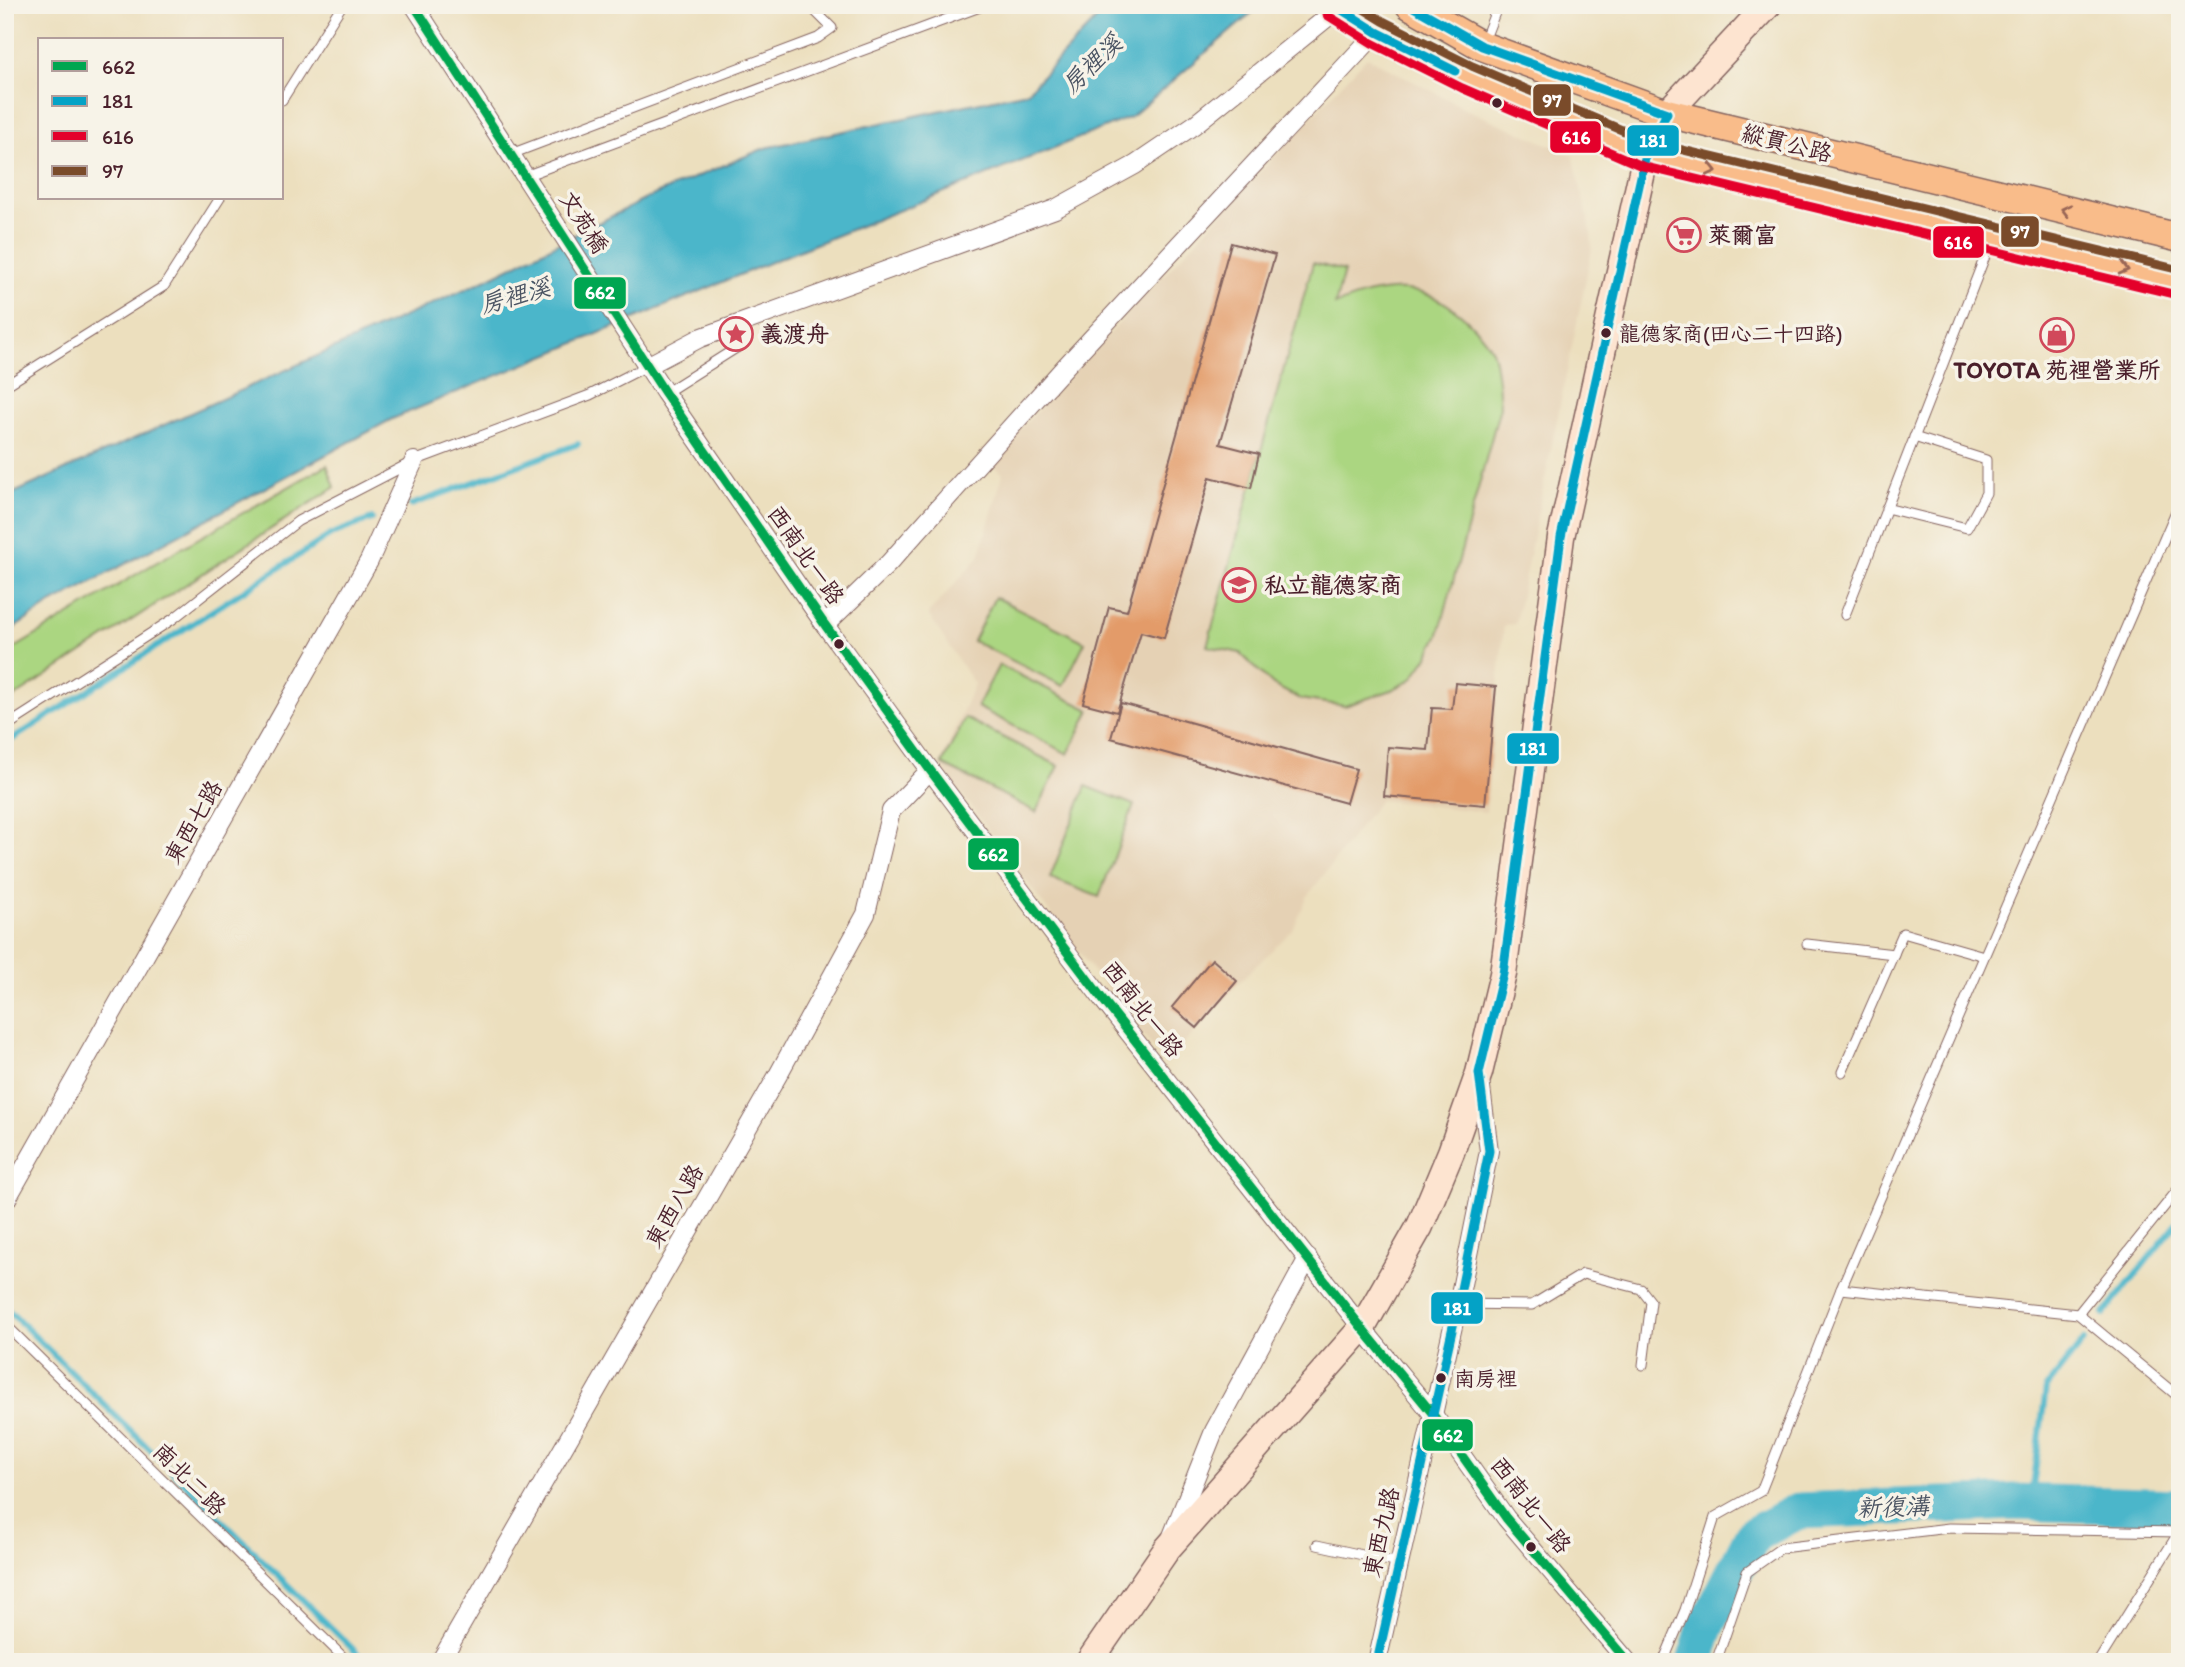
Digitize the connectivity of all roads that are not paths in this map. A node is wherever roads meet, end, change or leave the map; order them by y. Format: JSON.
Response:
{"nodes":[{"id":1,"x":342,"y":5,"type":"edge"},
{"id":2,"x":414,"y":5,"type":"edge"},
{"id":3,"x":809,"y":5,"type":"edge"},
{"id":4,"x":985,"y":5,"type":"edge"},
{"id":5,"x":1410,"y":5,"type":"edge"},
{"id":6,"x":1498,"y":5,"type":"edge"},
{"id":7,"x":1768,"y":5,"type":"edge"},
{"id":8,"x":1336,"y":7,"type":"edge"},
{"id":9,"x":1377,"y":32,"type":"junction"},
{"id":10,"x":1482,"y":46,"type":"junction"},
{"id":11,"x":284,"y":97,"type":"edge"},
{"id":12,"x":1667,"y":114,"type":"junction"},
{"id":13,"x":511,"y":154,"type":"junction"},
{"id":14,"x":1646,"y":154,"type":"junction"},
{"id":15,"x":525,"y":176,"type":"junction"},
{"id":16,"x":219,"y":200,"type":"edge"},
{"id":17,"x":1993,"y":237,"type":"junction"},
{"id":18,"x":2180,"y":238,"type":"edge"},
{"id":19,"x":2180,"y":283,"type":"edge"},
{"id":20,"x":741,"y":345,"type":"dead end"},
{"id":21,"x":647,"y":366,"type":"junction"},
{"id":22,"x":5,"y":386,"type":"edge"},
{"id":23,"x":665,"y":393,"type":"junction"},
{"id":24,"x":1914,"y":437,"type":"junction"},
{"id":25,"x":414,"y":461,"type":"junction"},
{"id":26,"x":2180,"y":502,"type":"edge"},
{"id":27,"x":1886,"y":508,"type":"junction"},
{"id":28,"x":1845,"y":615,"type":"dead end"},
{"id":29,"x":825,"y":625,"type":"junction"},
{"id":30,"x":5,"y":727,"type":"edge"},
{"id":31,"x":930,"y":770,"type":"junction"},
{"id":32,"x":1807,"y":944,"type":"dead end"},
{"id":33,"x":1894,"y":954,"type":"junction"},
{"id":34,"x":1984,"y":956,"type":"junction"},
{"id":35,"x":1842,"y":1072,"type":"dead end"},
{"id":36,"x":1479,"y":1073,"type":"junction"},
{"id":37,"x":2180,"y":1187,"type":"edge"},
{"id":38,"x":5,"y":1202,"type":"edge"},
{"id":39,"x":1308,"y":1258,"type":"junction"},
{"id":40,"x":1841,"y":1289,"type":"junction"},
{"id":41,"x":1458,"y":1304,"type":"junction"},
{"id":42,"x":2078,"y":1314,"type":"junction"},
{"id":43,"x":5,"y":1324,"type":"edge"},
{"id":44,"x":1362,"y":1328,"type":"junction"},
{"id":45,"x":1643,"y":1364,"type":"dead end"},
{"id":46,"x":2180,"y":1398,"type":"edge"},
{"id":47,"x":1433,"y":1413,"type":"junction"},
{"id":48,"x":2179,"y":1532,"type":"edge"},
{"id":49,"x":1317,"y":1545,"type":"dead end"},
{"id":50,"x":1167,"y":1549,"type":"junction"},
{"id":51,"x":1399,"y":1563,"type":"junction"},
{"id":52,"x":348,"y":1662,"type":"edge"},
{"id":53,"x":440,"y":1662,"type":"edge"},
{"id":54,"x":1089,"y":1662,"type":"edge"},
{"id":55,"x":1377,"y":1662,"type":"edge"},
{"id":56,"x":1628,"y":1662,"type":"edge"},
{"id":57,"x":1663,"y":1662,"type":"edge"},
{"id":58,"x":1716,"y":1662,"type":"edge"},
{"id":59,"x":2098,"y":1662,"type":"edge"}],
"edges":[{"from":1,"to":11,"type":"lane"},
{"from":2,"to":13,"type":"street"},
{"from":3,"to":13,"type":"lane"},
{"from":4,"to":15,"type":"lane"},
{"from":5,"to":10,"type":"main road","name":"縱貫公路"},
{"from":6,"to":10,"type":"lane"},
{"from":7,"to":12,"type":"main road"},
{"from":8,"to":9,"type":"main road","name":"縱貫公路"},
{"from":8,"to":21,"type":"street"},
{"from":9,"to":14,"type":"main road","name":"縱貫公路"},
{"from":9,"to":29,"type":"street"},
{"from":10,"to":12,"type":"main road","name":"縱貫公路"},
{"from":12,"to":14,"type":"main road"},
{"from":18,"to":12,"type":"main road","name":"縱貫公路","one_way":true},
{"from":13,"to":15,"type":"street"},
{"from":14,"to":17,"type":"main road","name":"縱貫公路","one_way":true},
{"from":14,"to":36,"type":"main road"},
{"from":15,"to":21,"type":"street","name":"文苑橋"},
{"from":16,"to":22,"type":"lane"},
{"from":17,"to":19,"type":"main road","name":"縱貫公路","one_way":true},
{"from":17,"to":24,"type":"lane"},
{"from":20,"to":23,"type":"lane"},
{"from":21,"to":23,"type":"street","name":"西南北一路"},
{"from":21,"to":25,"type":"lane"},
{"from":23,"to":29,"type":"street","name":"西南北一路"},
{"from":24,"to":27,"type":"lane"},
{"from":24,"to":27,"type":"lane"},
{"from":25,"to":30,"type":"lane"},
{"from":25,"to":38,"type":"street","name":"東西七路"},
{"from":26,"to":34,"type":"lane"},
{"from":27,"to":28,"type":"lane"},
{"from":29,"to":31,"type":"street","name":"西南北一路"},
{"from":31,"to":39,"type":"street","name":"西南北一路"},
{"from":31,"to":53,"type":"street","name":"東西八路"},
{"from":32,"to":33,"type":"lane"},
{"from":33,"to":34,"type":"lane"},
{"from":33,"to":35,"type":"lane"},
{"from":34,"to":40,"type":"lane"},
{"from":36,"to":41,"type":"street","name":"東西九路"},
{"from":36,"to":44,"type":"main road"},
{"from":37,"to":42,"type":"lane"},
{"from":39,"to":44,"type":"street","name":"西南北一路"},
{"from":39,"to":50,"type":"street"},
{"from":40,"to":42,"type":"lane"},
{"from":40,"to":57,"type":"lane"},
{"from":41,"to":45,"type":"lane"},
{"from":41,"to":47,"type":"street","name":"東西九路"},
{"from":42,"to":46,"type":"lane"},
{"from":43,"to":52,"type":"lane","name":"南北二路"},
{"from":44,"to":47,"type":"street","name":"西南北一路"},
{"from":44,"to":50,"type":"main road"},
{"from":47,"to":51,"type":"street","name":"東西九路"},
{"from":47,"to":56,"type":"street","name":"西南北一路"},
{"from":48,"to":58,"type":"lane"},
{"from":48,"to":59,"type":"lane"},
{"from":49,"to":51,"type":"lane"},
{"from":50,"to":54,"type":"main road"},
{"from":51,"to":55,"type":"street","name":"東西九路"}]}
